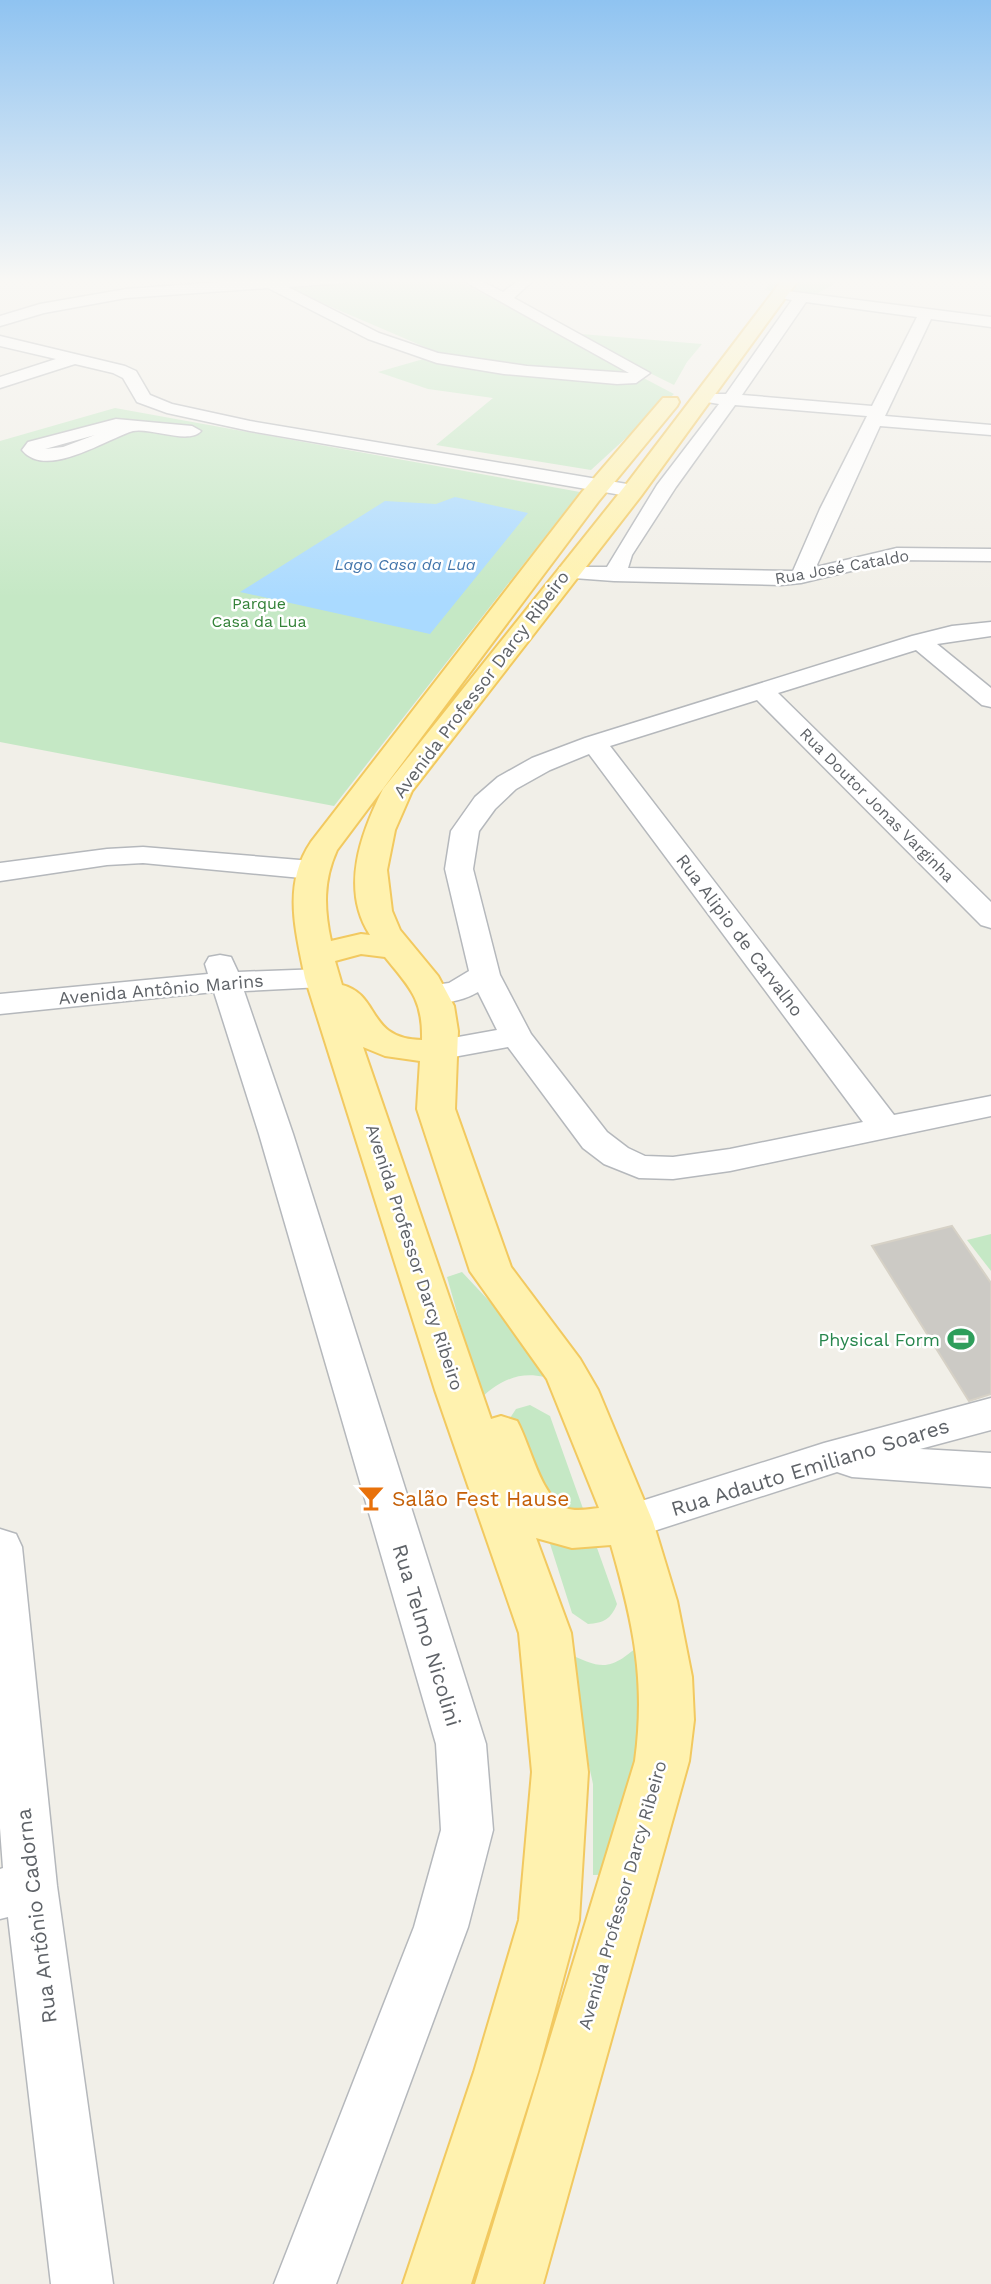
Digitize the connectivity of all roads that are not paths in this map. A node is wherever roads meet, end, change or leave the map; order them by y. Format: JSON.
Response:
{"nodes":[{"id":1,"x":136,"y":386,"type":"edge"},
{"id":2,"x":685,"y":386,"type":"edge"},
{"id":3,"x":711,"y":386,"type":"edge"},
{"id":4,"x":737,"y":386,"type":"edge"},
{"id":5,"x":891,"y":386,"type":"edge"},
{"id":6,"x":703,"y":397,"type":"junction"},
{"id":7,"x":731,"y":399,"type":"junction"},
{"id":8,"x":876,"y":416,"type":"junction"},
{"id":9,"x":133,"y":425,"type":"dead end"},
{"id":10,"x":250,"y":426,"type":"junction"},
{"id":11,"x":991,"y":430,"type":"edge"},
{"id":12,"x":600,"y":486,"type":"junction"},
{"id":13,"x":633,"y":491,"type":"junction"},
{"id":14,"x":991,"y":555,"type":"edge"},
{"id":15,"x":568,"y":572,"type":"junction"},
{"id":16,"x":614,"y":575,"type":"junction"},
{"id":17,"x":801,"y":577,"type":"junction"},
{"id":18,"x":991,"y":629,"type":"edge"},
{"id":19,"x":920,"y":641,"type":"junction"},
{"id":20,"x":762,"y":691,"type":"junction"},
{"id":21,"x":991,"y":700,"type":"edge"},
{"id":22,"x":594,"y":743,"type":"junction"},
{"id":23,"x":312,"y":870,"type":"junction"},
{"id":24,"x":0,"y":872,"type":"edge"},
{"id":25,"x":370,"y":898,"type":"junction"},
{"id":26,"x":991,"y":919,"type":"edge"},
{"id":27,"x":395,"y":948,"type":"junction"},
{"id":28,"x":223,"y":973,"type":"junction"},
{"id":29,"x":322,"y":975,"type":"junction"},
{"id":30,"x":485,"y":975,"type":"junction"},
{"id":31,"x":0,"y":983,"type":"edge"},
{"id":32,"x":432,"y":994,"type":"junction"},
{"id":33,"x":0,"y":1004,"type":"edge"},
{"id":34,"x":516,"y":1036,"type":"junction"},
{"id":35,"x":437,"y":1050,"type":"junction"},
{"id":36,"x":991,"y":1106,"type":"edge"},
{"id":37,"x":887,"y":1128,"type":"junction"},
{"id":38,"x":458,"y":1390,"type":"junction"},
{"id":39,"x":991,"y":1414,"type":"edge"},
{"id":40,"x":824,"y":1459,"type":"junction"},
{"id":41,"x":991,"y":1470,"type":"edge"},
{"id":42,"x":629,"y":1522,"type":"junction"},
{"id":43,"x":0,"y":1547,"type":"edge"},
{"id":44,"x":15,"y":1890,"type":"edge"},
{"id":45,"x":82,"y":2284,"type":"edge"},
{"id":46,"x":305,"y":2284,"type":"edge"},
{"id":47,"x":437,"y":2284,"type":"edge"},
{"id":48,"x":509,"y":2284,"type":"edge"}],
"edges":[{"from":1,"to":10,"type":"street"},
{"from":2,"to":12,"type":"main road","name":"Avenida Professor Darcy Ribeiro"},
{"from":3,"to":6,"type":"main road","name":"Avenida Professor Darcy Ribeiro"},
{"from":4,"to":7,"type":"street"},
{"from":5,"to":8,"type":"street"},
{"from":6,"to":7,"type":"street"},
{"from":6,"to":13,"type":"main road","name":"Avenida Professor Darcy Ribeiro"},
{"from":7,"to":8,"type":"street"},
{"from":7,"to":16,"type":"street"},
{"from":8,"to":11,"type":"street"},
{"from":8,"to":17,"type":"street"},
{"from":9,"to":10,"type":"street"},
{"from":10,"to":12,"type":"street"},
{"from":12,"to":13,"type":"street"},
{"from":12,"to":23,"type":"main road","name":"Avenida Professor Darcy Ribeiro"},
{"from":13,"to":15,"type":"main road","name":"Avenida Professor Darcy Ribeiro"},
{"from":14,"to":17,"type":"street","name":"Rua José Cataldo"},
{"from":15,"to":16,"type":"street","name":"Rua José Cataldo"},
{"from":15,"to":25,"type":"main road","name":"Avenida Professor Darcy Ribeiro"},
{"from":16,"to":17,"type":"street","name":"Rua José Cataldo"},
{"from":18,"to":19,"type":"street"},
{"from":19,"to":20,"type":"street"},
{"from":19,"to":21,"type":"street"},
{"from":20,"to":22,"type":"street"},
{"from":20,"to":26,"type":"street","name":"Rua Doutor Jonas Varginha"},
{"from":22,"to":30,"type":"street"},
{"from":22,"to":37,"type":"street","name":"Rua Alipio de Carvalho"},
{"from":23,"to":24,"type":"street"},
{"from":23,"to":25,"type":"main road"},
{"from":23,"to":29,"type":"main road","name":"Avenida Professor Darcy Ribeiro"},
{"from":25,"to":27,"type":"main road","name":"Avenida Professor Darcy Ribeiro"},
{"from":27,"to":29,"type":"main road"},
{"from":27,"to":32,"type":"main road","name":"Avenida Professor Darcy Ribeiro"},
{"from":28,"to":29,"type":"street","name":"Avenida Antônio Marins"},
{"from":28,"to":31,"type":"street","name":"Avenida Antônio Marins"},
{"from":28,"to":33,"type":"street","name":"Avenida Antônio Marins"},
{"from":28,"to":46,"type":"street","name":"Rua Telmo Nicolini"},
{"from":29,"to":35,"type":"main road"},
{"from":29,"to":38,"type":"main road","name":"Avenida Professor Darcy Ribeiro"},
{"from":30,"to":32,"type":"street"},
{"from":30,"to":34,"type":"street"},
{"from":32,"to":35,"type":"main road","name":"Avenida Professor Darcy Ribeiro"},
{"from":34,"to":35,"type":"street"},
{"from":34,"to":37,"type":"street"},
{"from":35,"to":42,"type":"main road","name":"Avenida Professor Darcy Ribeiro"},
{"from":36,"to":37,"type":"street"},
{"from":38,"to":42,"type":"main road"},
{"from":38,"to":47,"type":"main road","name":"Avenida Professor Darcy Ribeiro"},
{"from":39,"to":40,"type":"street","name":"Rua Adauto Emiliano Soares"},
{"from":40,"to":41,"type":"street"},
{"from":40,"to":42,"type":"street","name":"Rua Adauto Emiliano Soares"},
{"from":42,"to":48,"type":"main road","name":"Avenida Professor Darcy Ribeiro"},
{"from":43,"to":44,"type":"street","name":"Rua Antônio Cadorna"},
{"from":44,"to":45,"type":"street","name":"Rua Antônio Cadorna"}]}
